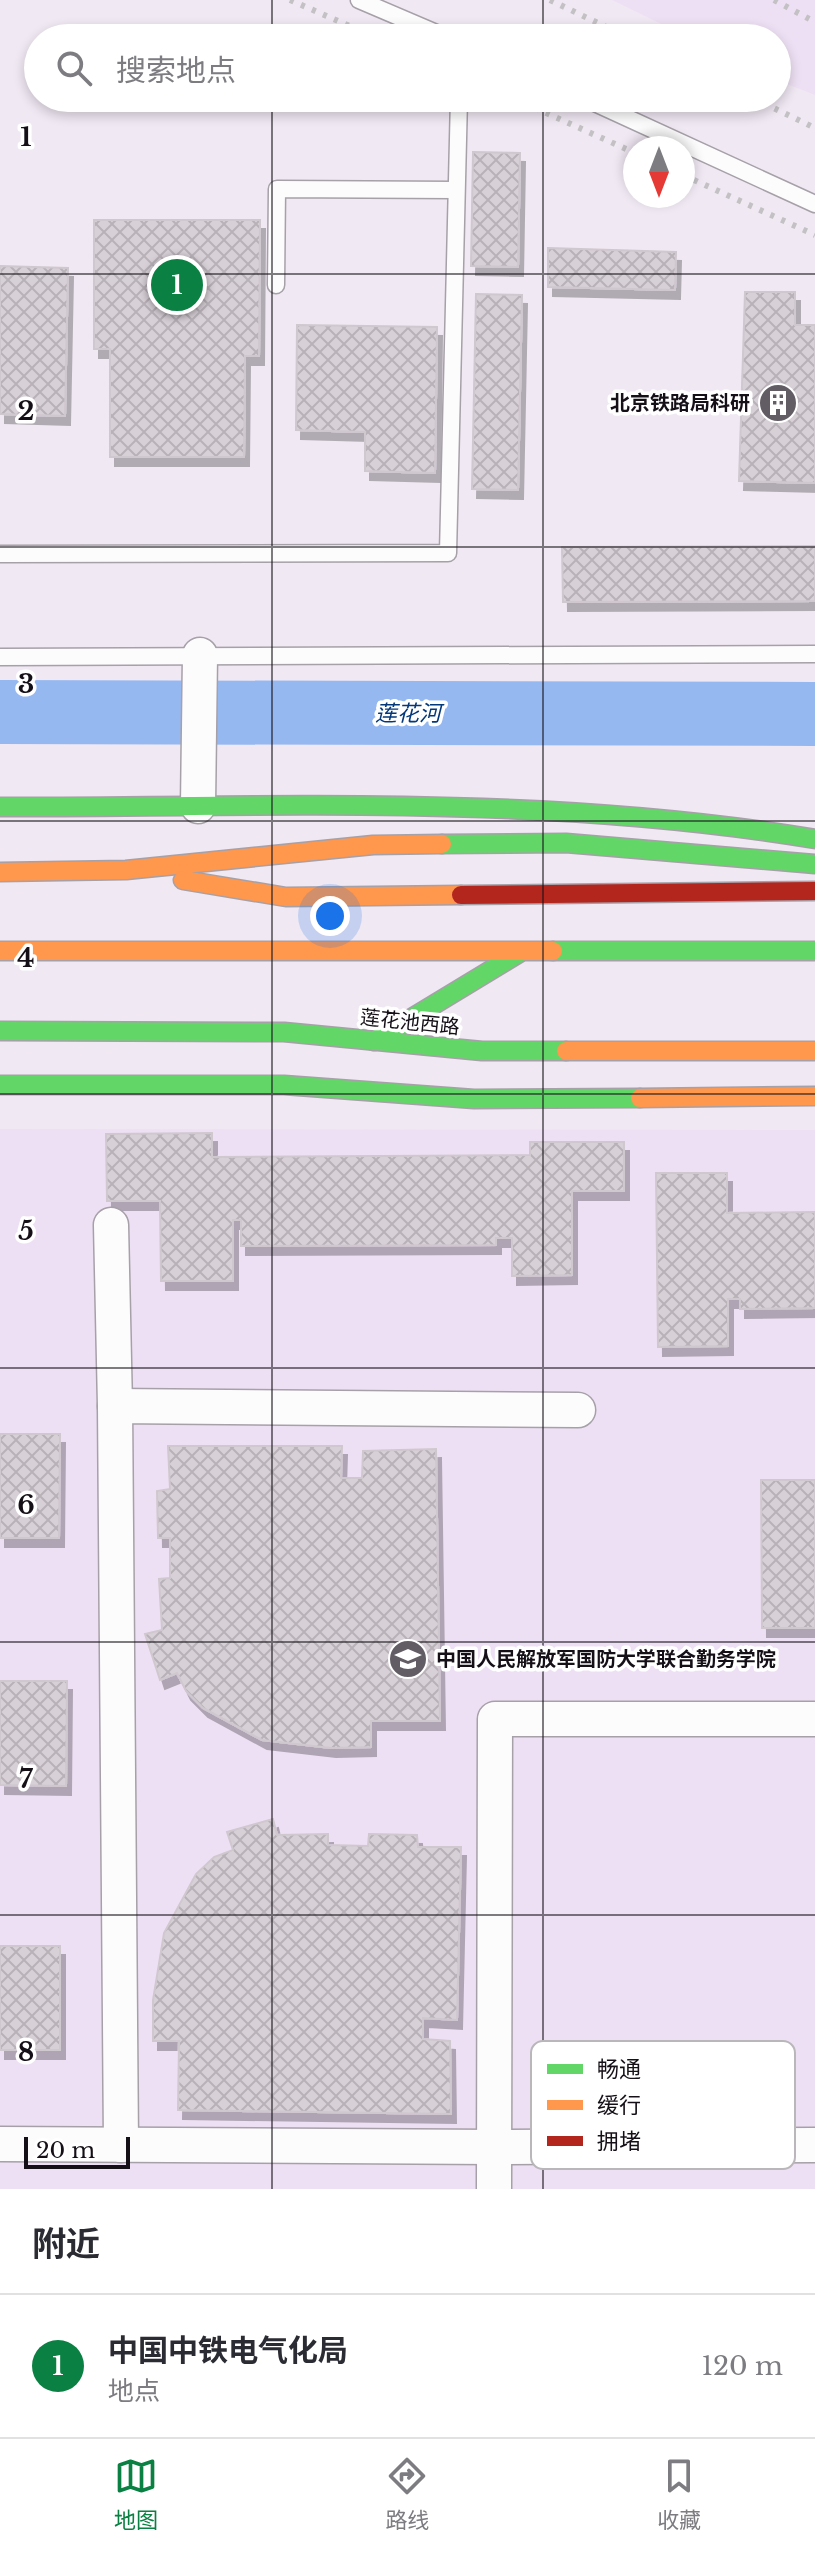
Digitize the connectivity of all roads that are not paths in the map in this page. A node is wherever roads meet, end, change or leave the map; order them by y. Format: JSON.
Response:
{"nodes":[{"id":1,"x":359,"y":0,"type":"edge"},
{"id":2,"x":415,"y":24,"type":"edge"},
{"id":3,"x":459,"y":112,"type":"edge"},
{"id":4,"x":615,"y":112,"type":"edge"},
{"id":5,"x":456,"y":190,"type":"junction"},
{"id":6,"x":815,"y":204,"type":"edge"},
{"id":7,"x":276,"y":285,"type":"dead end"},
{"id":8,"x":0,"y":554,"type":"edge"},
{"id":9,"x":815,"y":654,"type":"edge"},
{"id":10,"x":200,"y":655,"type":"junction"},
{"id":11,"x":0,"y":657,"type":"edge"},
{"id":12,"x":198,"y":806,"type":"junction"},
{"id":13,"x":0,"y":807,"type":"edge"},
{"id":14,"x":815,"y":839,"type":"edge"},
{"id":15,"x":815,"y":864,"type":"edge"},
{"id":16,"x":126,"y":870,"type":"junction"},
{"id":17,"x":0,"y":872,"type":"edge"},
{"id":18,"x":815,"y":891,"type":"edge"},
{"id":19,"x":0,"y":951,"type":"edge"},
{"id":20,"x":815,"y":951,"type":"edge"},
{"id":21,"x":519,"y":953,"type":"junction"},
{"id":22,"x":0,"y":1031,"type":"edge"},
{"id":23,"x":374,"y":1047,"type":"junction"},
{"id":24,"x":815,"y":1051,"type":"edge"},
{"id":25,"x":0,"y":1085,"type":"edge"},
{"id":26,"x":815,"y":1096,"type":"edge"},
{"id":27,"x":111,"y":1225,"type":"dead end"},
{"id":28,"x":115,"y":1406,"type":"junction"},
{"id":29,"x":578,"y":1410,"type":"dead end"},
{"id":30,"x":815,"y":1719,"type":"edge"},
{"id":31,"x":0,"y":2144,"type":"edge"},
{"id":32,"x":121,"y":2145,"type":"junction"},
{"id":33,"x":795,"y":2145,"type":"edge"},
{"id":34,"x":815,"y":2145,"type":"edge"},
{"id":35,"x":494,"y":2147,"type":"junction"},
{"id":36,"x":531,"y":2147,"type":"edge"},
{"id":37,"x":494,"y":2189,"type":"edge"}],
"edges":[{"from":1,"to":2,"type":"lane"},
{"from":3,"to":5,"type":"lane"},
{"from":4,"to":6,"type":"lane"},
{"from":5,"to":7,"type":"lane"},
{"from":5,"to":8,"type":"lane"},
{"from":9,"to":10,"type":"lane"},
{"from":10,"to":11,"type":"lane"},
{"from":10,"to":12,"type":"street"},
{"from":12,"to":13,"type":"main road"},
{"from":12,"to":14,"type":"main road"},
{"from":15,"to":16,"type":"main road"},
{"from":16,"to":17,"type":"main road"},
{"from":16,"to":18,"type":"main road"},
{"from":19,"to":21,"type":"main road"},
{"from":20,"to":21,"type":"main road"},
{"from":21,"to":23,"type":"main road"},
{"from":22,"to":23,"type":"main road","name":"莲花池西路"},
{"from":23,"to":24,"type":"main road","name":"莲花池西路"},
{"from":25,"to":26,"type":"main road"},
{"from":27,"to":28,"type":"street"},
{"from":28,"to":29,"type":"street"},
{"from":28,"to":32,"type":"street"},
{"from":30,"to":35,"type":"street"},
{"from":31,"to":32,"type":"street"},
{"from":32,"to":35,"type":"street"},
{"from":33,"to":34,"type":"street"},
{"from":35,"to":36,"type":"street"},
{"from":35,"to":37,"type":"street"}]}
